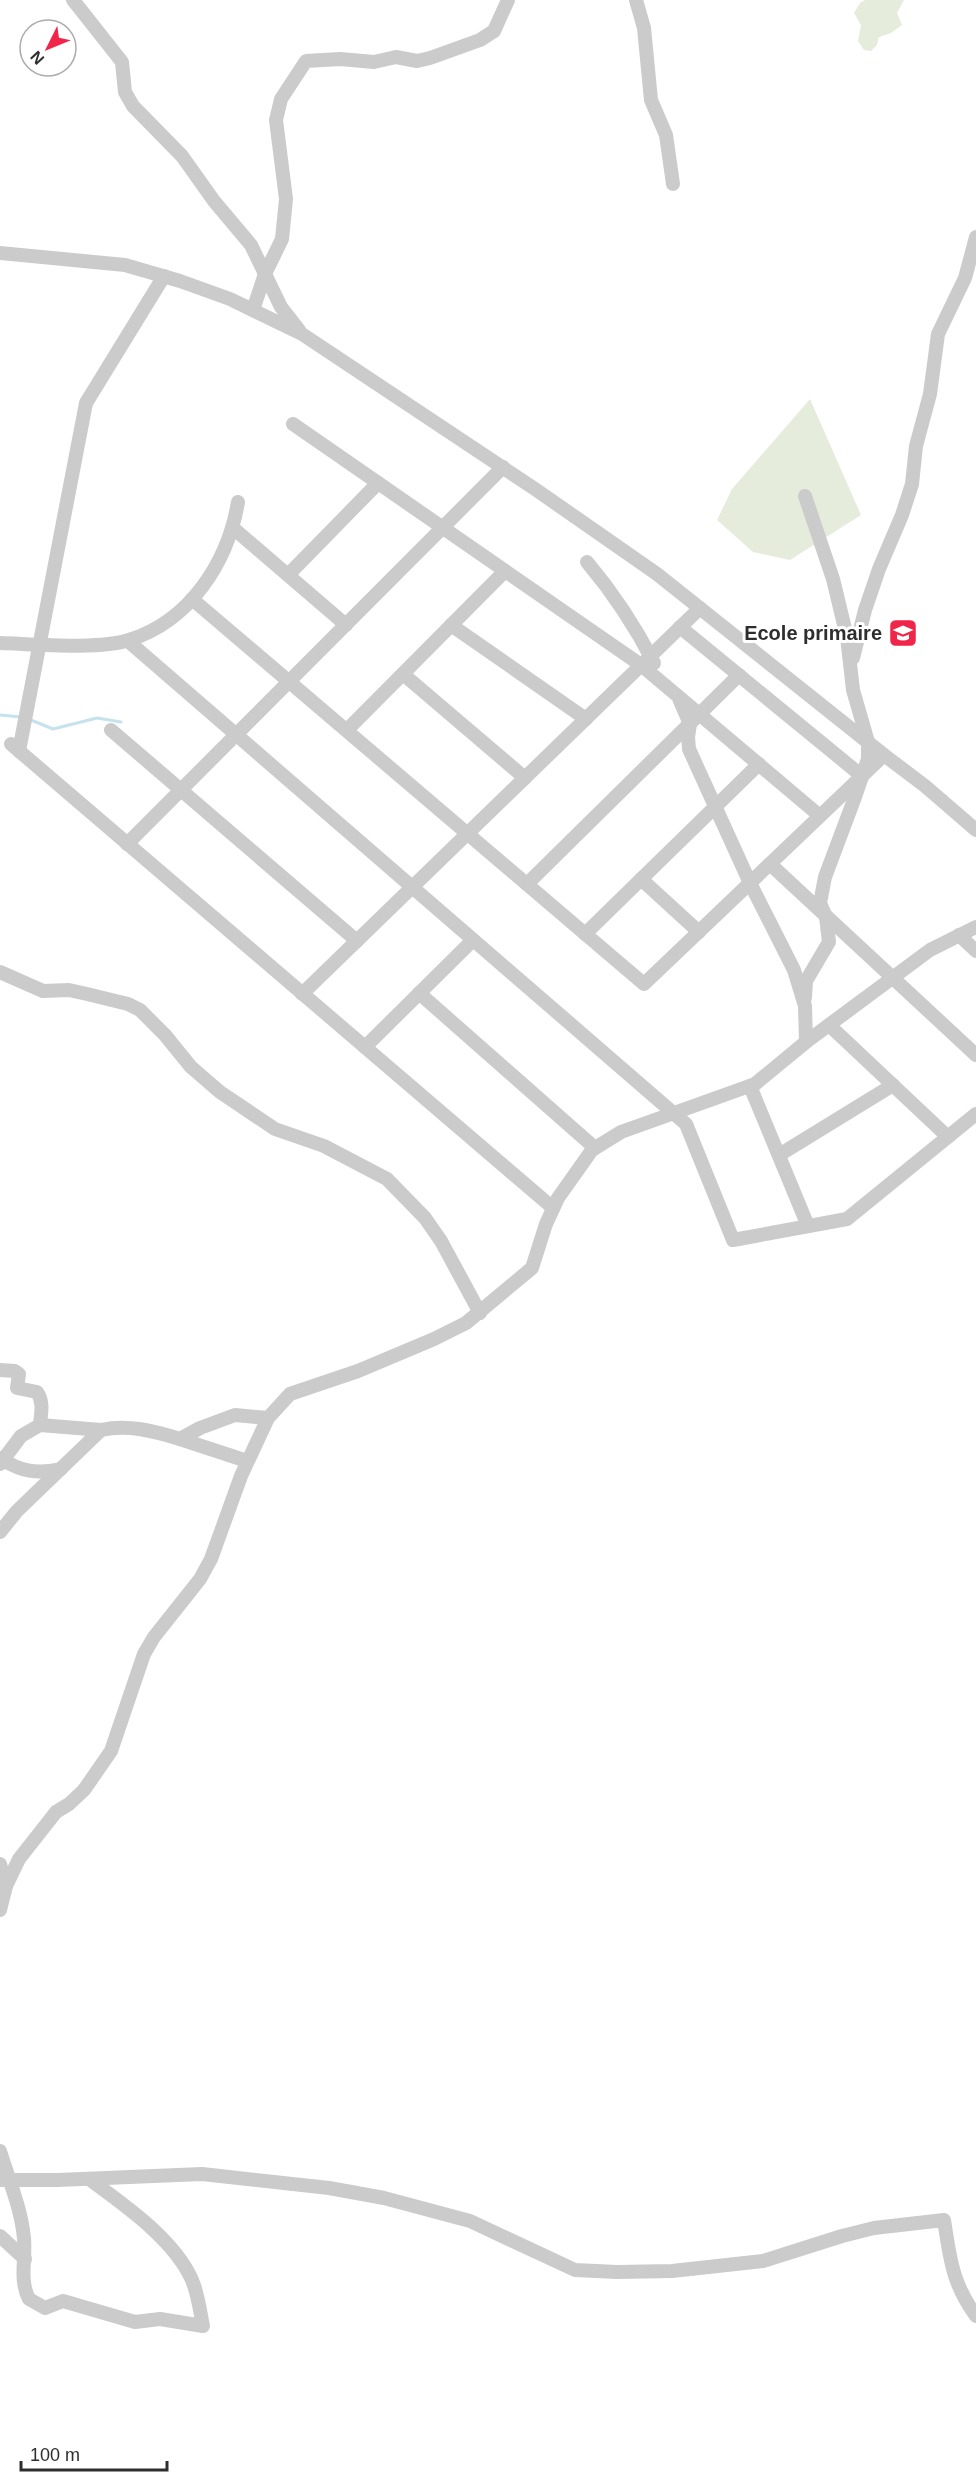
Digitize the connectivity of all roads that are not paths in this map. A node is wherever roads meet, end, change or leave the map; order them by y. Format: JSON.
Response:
{"nodes":[{"id":1,"x":73,"y":0,"type":"edge"},
{"id":2,"x":508,"y":0,"type":"edge"},
{"id":3,"x":636,"y":0,"type":"edge"},
{"id":4,"x":674,"y":184,"type":"dead end"},
{"id":5,"x":976,"y":237,"type":"edge"},
{"id":6,"x":0,"y":254,"type":"edge"},
{"id":7,"x":265,"y":274,"type":"junction"},
{"id":8,"x":164,"y":276,"type":"junction"},
{"id":9,"x":253,"y":310,"type":"junction"},
{"id":10,"x":302,"y":334,"type":"junction"},
{"id":11,"x":292,"y":424,"type":"dead end"},
{"id":12,"x":503,"y":467,"type":"junction"},
{"id":13,"x":378,"y":483,"type":"junction"},
{"id":14,"x":805,"y":496,"type":"dead end"},
{"id":15,"x":238,"y":502,"type":"dead end"},
{"id":16,"x":234,"y":528,"type":"junction"},
{"id":17,"x":443,"y":528,"type":"junction"},
{"id":18,"x":588,"y":562,"type":"dead end"},
{"id":19,"x":505,"y":571,"type":"junction"},
{"id":20,"x":288,"y":575,"type":"junction"},
{"id":21,"x":192,"y":599,"type":"junction"},
{"id":22,"x":700,"y":608,"type":"junction"},
{"id":23,"x":346,"y":624,"type":"junction"},
{"id":24,"x":451,"y":625,"type":"junction"},
{"id":25,"x":680,"y":627,"type":"junction"},
{"id":26,"x":128,"y":641,"type":"junction"},
{"id":27,"x":0,"y":643,"type":"edge"},
{"id":28,"x":39,"y":644,"type":"junction"},
{"id":29,"x":646,"y":661,"type":"junction"},
{"id":30,"x":850,"y":669,"type":"junction"},
{"id":31,"x":403,"y":674,"type":"junction"},
{"id":32,"x":739,"y":675,"type":"junction"},
{"id":33,"x":289,"y":682,"type":"junction"},
{"id":34,"x":586,"y":718,"type":"junction"},
{"id":35,"x":695,"y":719,"type":"junction"},
{"id":36,"x":111,"y":730,"type":"dead end"},
{"id":37,"x":346,"y":730,"type":"junction"},
{"id":38,"x":236,"y":735,"type":"junction"},
{"id":39,"x":868,"y":742,"type":"junction"},
{"id":40,"x":884,"y":755,"type":"junction"},
{"id":41,"x":759,"y":764,"type":"junction"},
{"id":42,"x":862,"y":776,"type":"junction"},
{"id":43,"x":525,"y":778,"type":"junction"},
{"id":44,"x":181,"y":790,"type":"junction"},
{"id":45,"x":715,"y":807,"type":"junction"},
{"id":46,"x":820,"y":816,"type":"junction"},
{"id":47,"x":976,"y":830,"type":"edge"},
{"id":48,"x":468,"y":833,"type":"junction"},
{"id":49,"x":127,"y":844,"type":"junction"},
{"id":50,"x":770,"y":864,"type":"junction"},
{"id":51,"x":641,"y":879,"type":"junction"},
{"id":52,"x":750,"y":883,"type":"junction"},
{"id":53,"x":527,"y":884,"type":"junction"},
{"id":54,"x":413,"y":887,"type":"junction"},
{"id":55,"x":826,"y":917,"type":"junction"},
{"id":56,"x":976,"y":927,"type":"edge"},
{"id":57,"x":699,"y":932,"type":"junction"},
{"id":58,"x":585,"y":934,"type":"junction"},
{"id":59,"x":959,"y":935,"type":"junction"},
{"id":60,"x":473,"y":940,"type":"junction"},
{"id":61,"x":357,"y":941,"type":"junction"},
{"id":62,"x":976,"y":951,"type":"edge"},
{"id":63,"x":0,"y":972,"type":"edge"},
{"id":64,"x":891,"y":977,"type":"junction"},
{"id":65,"x":419,"y":993,"type":"junction"},
{"id":66,"x":302,"y":994,"type":"junction"},
{"id":67,"x":804,"y":1006,"type":"junction"},
{"id":68,"x":829,"y":1025,"type":"junction"},
{"id":69,"x":806,"y":1042,"type":"junction"},
{"id":70,"x":365,"y":1047,"type":"junction"},
{"id":71,"x":976,"y":1055,"type":"edge"},
{"id":72,"x":892,"y":1085,"type":"junction"},
{"id":73,"x":750,"y":1086,"type":"junction"},
{"id":74,"x":672,"y":1113,"type":"junction"},
{"id":75,"x":976,"y":1114,"type":"edge"},
{"id":76,"x":948,"y":1137,"type":"junction"},
{"id":77,"x":595,"y":1148,"type":"junction"},
{"id":78,"x":779,"y":1155,"type":"junction"},
{"id":79,"x":553,"y":1208,"type":"junction"},
{"id":80,"x":808,"y":1226,"type":"junction"},
{"id":81,"x":480,"y":1313,"type":"junction"},
{"id":82,"x":0,"y":1370,"type":"edge"},
{"id":83,"x":268,"y":1418,"type":"junction"},
{"id":84,"x":40,"y":1425,"type":"junction"},
{"id":85,"x":101,"y":1430,"type":"junction"},
{"id":86,"x":180,"y":1439,"type":"junction"},
{"id":87,"x":1,"y":1461,"type":"edge"},
{"id":88,"x":247,"y":1461,"type":"junction"},
{"id":89,"x":61,"y":1469,"type":"junction"},
{"id":90,"x":0,"y":1532,"type":"edge"},
{"id":91,"x":0,"y":1864,"type":"edge"},
{"id":92,"x":6,"y":1886,"type":"junction"},
{"id":93,"x":0,"y":1910,"type":"edge"},
{"id":94,"x":0,"y":2151,"type":"edge"},
{"id":95,"x":89,"y":2179,"type":"junction"},
{"id":96,"x":5,"y":2180,"type":"edge"},
{"id":97,"x":0,"y":2236,"type":"edge"},
{"id":98,"x":25,"y":2259,"type":"junction"},
{"id":99,"x":976,"y":2316,"type":"edge"}],
"edges":[{"from":1,"to":7,"type":"street"},
{"from":2,"to":7,"type":"street"},
{"from":3,"to":4,"type":"street"},
{"from":5,"to":30,"type":"street"},
{"from":6,"to":8,"type":"street"},
{"from":7,"to":9,"type":"street"},
{"from":7,"to":10,"type":"street"},
{"from":8,"to":9,"type":"street"},
{"from":8,"to":28,"type":"street"},
{"from":9,"to":10,"type":"street"},
{"from":10,"to":12,"type":"street"},
{"from":11,"to":13,"type":"street"},
{"from":12,"to":17,"type":"street"},
{"from":12,"to":22,"type":"street"},
{"from":13,"to":17,"type":"street"},
{"from":13,"to":20,"type":"street"},
{"from":14,"to":30,"type":"street"},
{"from":15,"to":16,"type":"street"},
{"from":16,"to":20,"type":"street"},
{"from":16,"to":21,"type":"street"},
{"from":17,"to":19,"type":"street"},
{"from":17,"to":23,"type":"street"},
{"from":18,"to":29,"type":"street"},
{"from":19,"to":24,"type":"street"},
{"from":19,"to":29,"type":"street"},
{"from":20,"to":23,"type":"street"},
{"from":21,"to":26,"type":"street"},
{"from":21,"to":33,"type":"street"},
{"from":22,"to":25,"type":"street"},
{"from":22,"to":39,"type":"street"},
{"from":23,"to":33,"type":"street"},
{"from":24,"to":31,"type":"street"},
{"from":24,"to":34,"type":"street"},
{"from":25,"to":29,"type":"street"},
{"from":25,"to":32,"type":"street"},
{"from":26,"to":28,"type":"street"},
{"from":26,"to":38,"type":"street"},
{"from":27,"to":28,"type":"street"},
{"from":28,"to":49,"type":"street"},
{"from":29,"to":34,"type":"street"},
{"from":29,"to":35,"type":"street"},
{"from":30,"to":39,"type":"street"},
{"from":31,"to":37,"type":"street"},
{"from":31,"to":43,"type":"street"},
{"from":32,"to":35,"type":"street"},
{"from":32,"to":42,"type":"street"},
{"from":33,"to":37,"type":"street"},
{"from":33,"to":38,"type":"street"},
{"from":34,"to":43,"type":"street"},
{"from":35,"to":41,"type":"street"},
{"from":35,"to":45,"type":"street"},
{"from":35,"to":53,"type":"street"},
{"from":36,"to":44,"type":"street"},
{"from":37,"to":48,"type":"street"},
{"from":38,"to":44,"type":"street"},
{"from":38,"to":54,"type":"street"},
{"from":39,"to":40,"type":"street"},
{"from":39,"to":42,"type":"street"},
{"from":40,"to":42,"type":"street"},
{"from":40,"to":47,"type":"street"},
{"from":41,"to":45,"type":"street"},
{"from":41,"to":46,"type":"street"},
{"from":42,"to":46,"type":"street"},
{"from":42,"to":55,"type":"street"},
{"from":43,"to":48,"type":"street"},
{"from":44,"to":49,"type":"street"},
{"from":44,"to":61,"type":"street"},
{"from":45,"to":51,"type":"street"},
{"from":45,"to":52,"type":"street"},
{"from":46,"to":50,"type":"street"},
{"from":48,"to":53,"type":"street"},
{"from":48,"to":54,"type":"street"},
{"from":49,"to":66,"type":"street"},
{"from":50,"to":52,"type":"street"},
{"from":50,"to":55,"type":"street"},
{"from":51,"to":57,"type":"street"},
{"from":51,"to":58,"type":"street"},
{"from":52,"to":57,"type":"street"},
{"from":52,"to":67,"type":"street"},
{"from":53,"to":58,"type":"street"},
{"from":54,"to":60,"type":"street"},
{"from":54,"to":61,"type":"street"},
{"from":55,"to":64,"type":"street"},
{"from":55,"to":67,"type":"street"},
{"from":56,"to":59,"type":"street"},
{"from":57,"to":58,"type":"street"},
{"from":59,"to":62,"type":"street"},
{"from":59,"to":64,"type":"street"},
{"from":60,"to":65,"type":"street"},
{"from":60,"to":74,"type":"street"},
{"from":61,"to":66,"type":"street"},
{"from":63,"to":81,"type":"street"},
{"from":64,"to":68,"type":"street"},
{"from":64,"to":71,"type":"street"},
{"from":65,"to":70,"type":"street"},
{"from":65,"to":77,"type":"street"},
{"from":66,"to":70,"type":"street"},
{"from":67,"to":69,"type":"street"},
{"from":68,"to":69,"type":"street"},
{"from":68,"to":72,"type":"street"},
{"from":69,"to":73,"type":"street"},
{"from":70,"to":79,"type":"street"},
{"from":72,"to":76,"type":"street"},
{"from":72,"to":78,"type":"street"},
{"from":73,"to":74,"type":"street"},
{"from":73,"to":78,"type":"street"},
{"from":74,"to":77,"type":"street"},
{"from":74,"to":80,"type":"street"},
{"from":75,"to":76,"type":"street"},
{"from":76,"to":80,"type":"street"},
{"from":77,"to":79,"type":"street"},
{"from":78,"to":80,"type":"street"},
{"from":79,"to":81,"type":"street"},
{"from":81,"to":83,"type":"street"},
{"from":82,"to":84,"type":"street"},
{"from":83,"to":86,"type":"street"},
{"from":83,"to":88,"type":"street"},
{"from":84,"to":85,"type":"street"},
{"from":84,"to":87,"type":"street"},
{"from":85,"to":86,"type":"street"},
{"from":85,"to":89,"type":"street"},
{"from":86,"to":88,"type":"street"},
{"from":87,"to":89,"type":"street"},
{"from":88,"to":92,"type":"street"},
{"from":89,"to":90,"type":"street"},
{"from":91,"to":92,"type":"street"},
{"from":92,"to":93,"type":"street"},
{"from":94,"to":96,"type":"street"},
{"from":95,"to":96,"type":"street"},
{"from":95,"to":98,"type":"street"},
{"from":95,"to":99,"type":"street"},
{"from":96,"to":98,"type":"street"},
{"from":97,"to":98,"type":"street"}]}
